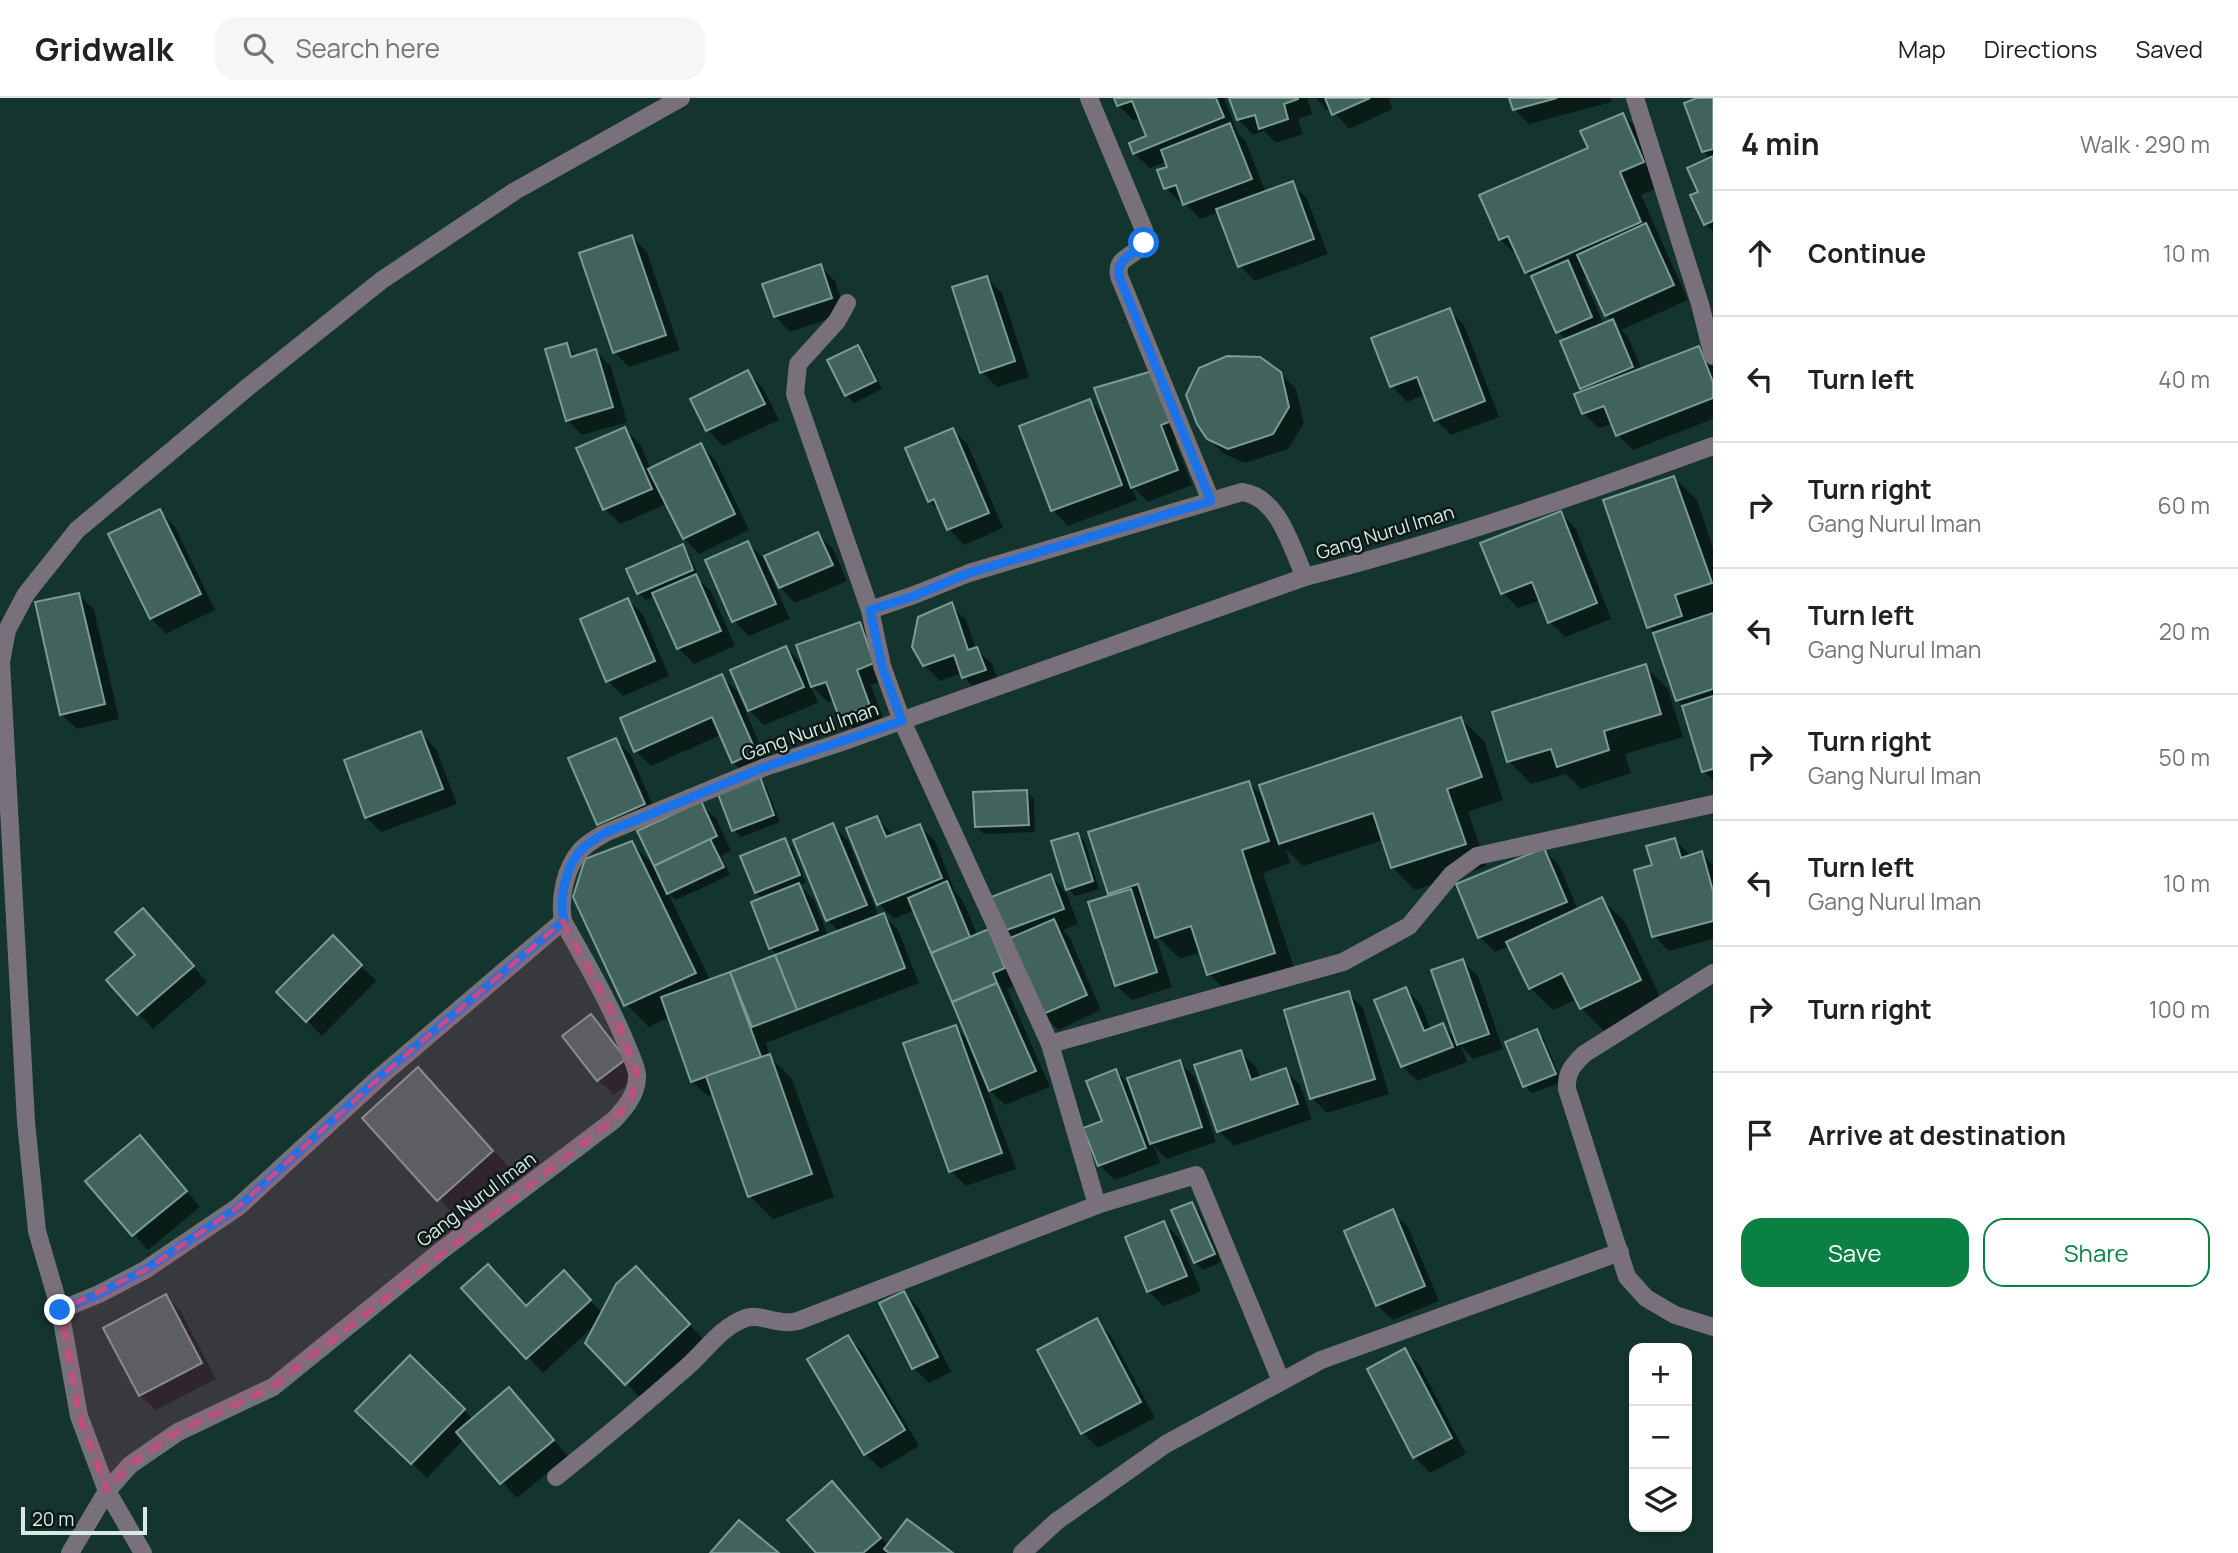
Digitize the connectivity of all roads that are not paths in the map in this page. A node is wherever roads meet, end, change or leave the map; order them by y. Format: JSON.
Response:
{"nodes":[{"id":1,"x":681,"y":98,"type":"edge"},
{"id":2,"x":1089,"y":98,"type":"edge"},
{"id":3,"x":1635,"y":98,"type":"edge"},
{"id":4,"x":847,"y":303,"type":"dead end"},
{"id":5,"x":1713,"y":356,"type":"edge"},
{"id":6,"x":1713,"y":446,"type":"edge"},
{"id":7,"x":1211,"y":501,"type":"junction"},
{"id":8,"x":1305,"y":577,"type":"junction"},
{"id":9,"x":870,"y":610,"type":"junction"},
{"id":10,"x":902,"y":721,"type":"junction"},
{"id":11,"x":1713,"y":804,"type":"edge"},
{"id":12,"x":564,"y":921,"type":"junction"},
{"id":13,"x":1713,"y":974,"type":"edge"},
{"id":14,"x":1050,"y":1044,"type":"junction"},
{"id":15,"x":1097,"y":1205,"type":"junction"},
{"id":16,"x":1620,"y":1252,"type":"junction"},
{"id":17,"x":60,"y":1310,"type":"junction"},
{"id":18,"x":1713,"y":1327,"type":"edge"},
{"id":19,"x":1282,"y":1381,"type":"junction"},
{"id":20,"x":556,"y":1477,"type":"dead end"},
{"id":21,"x":107,"y":1490,"type":"junction"},
{"id":22,"x":70,"y":1553,"type":"edge"},
{"id":23,"x":143,"y":1553,"type":"edge"},
{"id":24,"x":1022,"y":1553,"type":"edge"}],
"edges":[{"from":1,"to":17,"type":"street"},
{"from":2,"to":7,"type":"street"},
{"from":3,"to":5,"type":"street"},
{"from":4,"to":9,"type":"street"},
{"from":6,"to":8,"type":"street","name":"Gang Nurul Iman"},
{"from":7,"to":8,"type":"street","name":"Gang Nurul Iman"},
{"from":7,"to":9,"type":"street","name":"Gang Nurul Iman"},
{"from":8,"to":10,"type":"street"},
{"from":9,"to":10,"type":"street","name":"Gang Nurul Iman"},
{"from":10,"to":12,"type":"street","name":"Gang Nurul Iman"},
{"from":10,"to":14,"type":"street"},
{"from":11,"to":14,"type":"street"},
{"from":12,"to":17,"type":"street"},
{"from":12,"to":21,"type":"street","name":"Gang Nurul Iman"},
{"from":13,"to":16,"type":"street"},
{"from":14,"to":15,"type":"street"},
{"from":15,"to":19,"type":"street"},
{"from":15,"to":20,"type":"street"},
{"from":16,"to":18,"type":"street"},
{"from":16,"to":19,"type":"street"},
{"from":17,"to":21,"type":"street"},
{"from":19,"to":24,"type":"street"},
{"from":21,"to":22,"type":"street","name":"Gang Nurul Iman"},
{"from":21,"to":23,"type":"street"}]}
